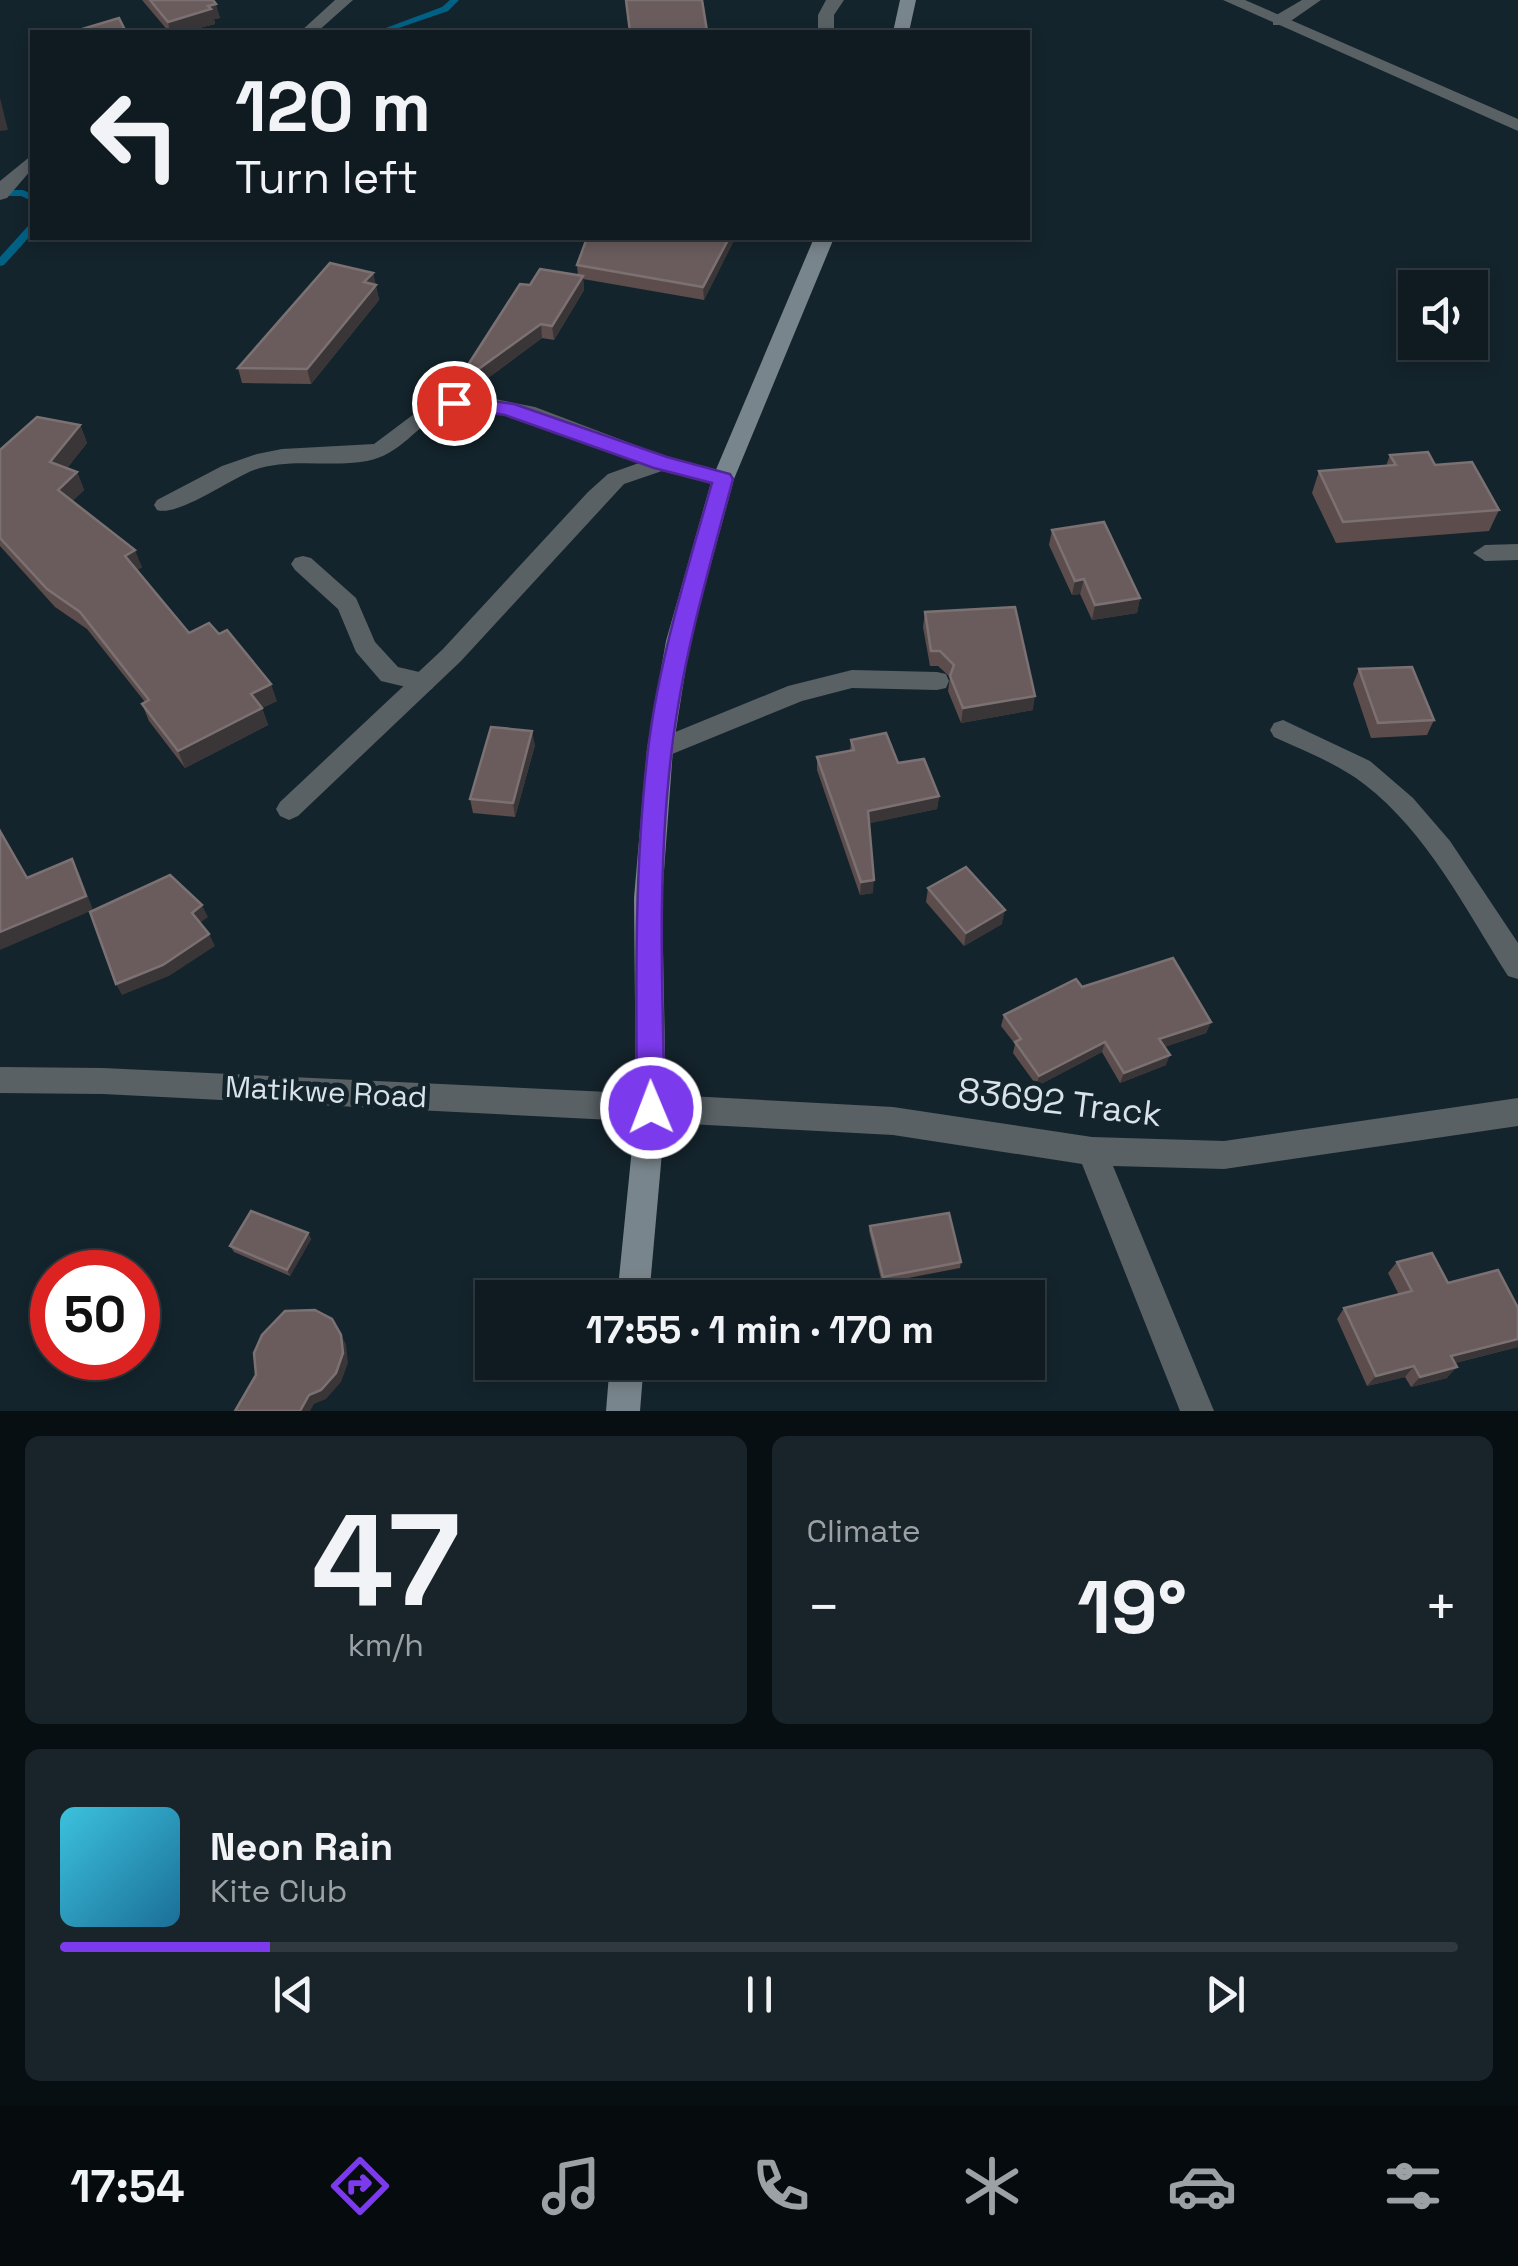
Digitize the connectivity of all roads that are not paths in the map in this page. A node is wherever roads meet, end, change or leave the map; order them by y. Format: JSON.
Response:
{"nodes":[{"id":1,"x":345,"y":0,"type":"edge"},
{"id":2,"x":836,"y":0,"type":"edge"},
{"id":3,"x":908,"y":0,"type":"edge"},
{"id":4,"x":1231,"y":0,"type":"edge"},
{"id":5,"x":1313,"y":0,"type":"edge"},
{"id":6,"x":1279,"y":21,"type":"junction"},
{"id":7,"x":310,"y":30,"type":"edge"},
{"id":8,"x":825,"y":30,"type":"edge"},
{"id":9,"x":901,"y":30,"type":"edge"},
{"id":10,"x":1518,"y":126,"type":"edge"},
{"id":11,"x":30,"y":162,"type":"edge"},
{"id":12,"x":0,"y":194,"type":"edge"},
{"id":13,"x":823,"y":240,"type":"edge"},
{"id":14,"x":662,"y":463,"type":"junction"},
{"id":15,"x":723,"y":479,"type":"junction"},
{"id":16,"x":165,"y":505,"type":"dead end"},
{"id":17,"x":1518,"y":552,"type":"edge"},
{"id":18,"x":1485,"y":553,"type":"dead end"},
{"id":19,"x":303,"y":564,"type":"dead end"},
{"id":20,"x":937,"y":681,"type":"dead end"},
{"id":21,"x":423,"y":682,"type":"junction"},
{"id":22,"x":1282,"y":730,"type":"dead end"},
{"id":23,"x":660,"y":749,"type":"junction"},
{"id":24,"x":288,"y":809,"type":"dead end"},
{"id":25,"x":1518,"y":967,"type":"edge"},
{"id":26,"x":0,"y":1080,"type":"edge"},
{"id":27,"x":651,"y":1108,"type":"junction"},
{"id":28,"x":1518,"y":1112,"type":"edge"},
{"id":29,"x":1092,"y":1151,"type":"junction"},
{"id":30,"x":635,"y":1280,"type":"edge"},
{"id":31,"x":625,"y":1380,"type":"edge"},
{"id":32,"x":622,"y":1411,"type":"edge"},
{"id":33,"x":1198,"y":1411,"type":"edge"}],
"edges":[{"from":1,"to":7,"type":"street"},
{"from":2,"to":8,"type":"street"},
{"from":3,"to":9,"type":"main road"},
{"from":4,"to":6,"type":"street"},
{"from":5,"to":6,"type":"street"},
{"from":6,"to":10,"type":"street"},
{"from":11,"to":12,"type":"street"},
{"from":13,"to":15,"type":"main road"},
{"from":14,"to":15,"type":"street"},
{"from":14,"to":16,"type":"street"},
{"from":14,"to":21,"type":"street"},
{"from":15,"to":23,"type":"main road"},
{"from":17,"to":18,"type":"street"},
{"from":19,"to":21,"type":"street"},
{"from":20,"to":23,"type":"street"},
{"from":21,"to":24,"type":"street"},
{"from":22,"to":25,"type":"street"},
{"from":23,"to":27,"type":"main road"},
{"from":26,"to":27,"type":"street","name":"Matikwe Road"},
{"from":27,"to":29,"type":"street","name":"83692 Track"},
{"from":27,"to":30,"type":"main road"},
{"from":28,"to":29,"type":"street","name":"83692 Track"},
{"from":29,"to":33,"type":"street"},
{"from":31,"to":32,"type":"main road"}]}
